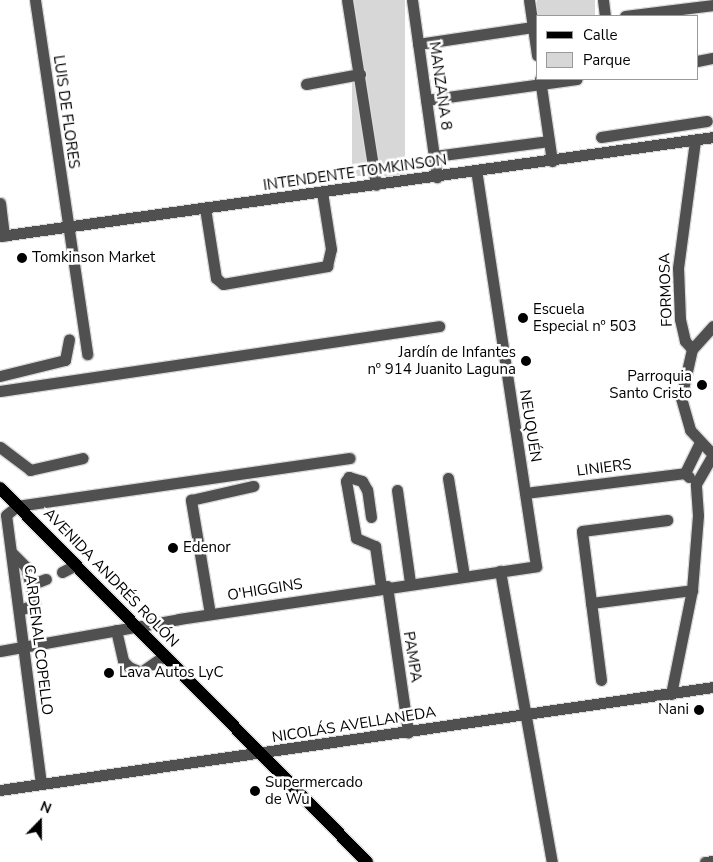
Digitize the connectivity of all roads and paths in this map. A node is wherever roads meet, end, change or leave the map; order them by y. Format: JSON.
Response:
{"nodes":[{"id":1,"x":35,"y":0,"type":"edge"},
{"id":2,"x":347,"y":0,"type":"edge"},
{"id":3,"x":412,"y":0,"type":"edge"},
{"id":4,"x":529,"y":0,"type":"edge"},
{"id":5,"x":603,"y":0,"type":"edge"},
{"id":6,"x":713,"y":5,"type":"edge"},
{"id":7,"x":605,"y":15,"type":"edge"},
{"id":8,"x":633,"y":15,"type":"edge"},
{"id":9,"x":533,"y":27,"type":"junction"},
{"id":10,"x":418,"y":44,"type":"junction"},
{"id":11,"x":536,"y":48,"type":"edge"},
{"id":12,"x":713,"y":58,"type":"edge"},
{"id":13,"x":698,"y":61,"type":"edge"},
{"id":14,"x":360,"y":74,"type":"junction"},
{"id":15,"x":558,"y":80,"type":"edge"},
{"id":16,"x":540,"y":81,"type":"edge"},
{"id":17,"x":306,"y":84,"type":"dead end"},
{"id":18,"x":426,"y":100,"type":"junction"},
{"id":19,"x":710,"y":120,"type":"edge"},
{"id":20,"x":601,"y":137,"type":"dead end"},
{"id":21,"x":712,"y":137,"type":"edge"},
{"id":22,"x":694,"y":140,"type":"junction"},
{"id":23,"x":549,"y":141,"type":"junction"},
{"id":24,"x":435,"y":156,"type":"junction"},
{"id":25,"x":552,"y":161,"type":"junction"},
{"id":26,"x":476,"y":171,"type":"junction"},
{"id":27,"x":438,"y":177,"type":"junction"},
{"id":28,"x":376,"y":185,"type":"junction"},
{"id":29,"x":322,"y":192,"type":"junction"},
{"id":30,"x":0,"y":202,"type":"edge"},
{"id":31,"x":205,"y":208,"type":"junction"},
{"id":32,"x":68,"y":228,"type":"junction"},
{"id":33,"x":2,"y":236,"type":"edge"},
{"id":34,"x":440,"y":326,"type":"dead end"},
{"id":35,"x":713,"y":326,"type":"edge"},
{"id":36,"x":69,"y":339,"type":"dead end"},
{"id":37,"x":692,"y":349,"type":"junction"},
{"id":38,"x":87,"y":354,"type":"dead end"},
{"id":39,"x":0,"y":376,"type":"edge"},
{"id":40,"x":0,"y":391,"type":"edge"},
{"id":41,"x":699,"y":444,"type":"junction"},
{"id":42,"x":0,"y":447,"type":"edge"},
{"id":43,"x":713,"y":455,"type":"edge"},
{"id":44,"x":83,"y":458,"type":"dead end"},
{"id":45,"x":350,"y":458,"type":"dead end"},
{"id":46,"x":685,"y":473,"type":"junction"},
{"id":47,"x":448,"y":478,"type":"dead end"},
{"id":48,"x":696,"y":484,"type":"junction"},
{"id":49,"x":253,"y":486,"type":"dead end"},
{"id":50,"x":0,"y":488,"type":"edge"},
{"id":51,"x":397,"y":490,"type":"dead end"},
{"id":52,"x":526,"y":493,"type":"junction"},
{"id":53,"x":17,"y":506,"type":"junction"},
{"id":54,"x":3,"y":515,"type":"edge"},
{"id":55,"x":371,"y":517,"type":"dead end"},
{"id":56,"x":667,"y":520,"type":"dead end"},
{"id":57,"x":12,"y":552,"type":"junction"},
{"id":58,"x":76,"y":565,"type":"junction"},
{"id":59,"x":536,"y":566,"type":"joint"},
{"id":60,"x":500,"y":571,"type":"junction"},
{"id":61,"x":62,"y":572,"type":"dead end"},
{"id":62,"x":464,"y":576,"type":"junction"},
{"id":63,"x":46,"y":579,"type":"dead end"},
{"id":64,"x":410,"y":583,"type":"junction"},
{"id":65,"x":30,"y":585,"type":"junction"},
{"id":66,"x":384,"y":586,"type":"junction"},
{"id":67,"x":692,"y":590,"type":"junction"},
{"id":68,"x":591,"y":603,"type":"junction"},
{"id":69,"x":20,"y":610,"type":"junction"},
{"id":70,"x":210,"y":614,"type":"junction"},
{"id":71,"x":138,"y":628,"type":"junction"},
{"id":72,"x":116,"y":630,"type":"junction"},
{"id":73,"x":25,"y":647,"type":"junction"},
{"id":74,"x":0,"y":651,"type":"edge"},
{"id":75,"x":164,"y":656,"type":"junction"},
{"id":76,"x":601,"y":680,"type":"dead end"},
{"id":77,"x":713,"y":687,"type":"edge"},
{"id":78,"x":671,"y":694,"type":"junction"},
{"id":79,"x":526,"y":714,"type":"junction"},
{"id":80,"x":408,"y":732,"type":"junction"},
{"id":81,"x":259,"y":754,"type":"junction"},
{"id":82,"x":41,"y":784,"type":"junction"},
{"id":83,"x":0,"y":790,"type":"edge"},
{"id":84,"x":713,"y":861,"type":"edge"},
{"id":85,"x":367,"y":862,"type":"edge"},
{"id":86,"x":552,"y":862,"type":"edge"},
{"id":87,"x":705,"y":862,"type":"edge"}],
"edges":[{"from":1,"to":32,"type":"street","name":"LUIS DE FLORES"},
{"from":2,"to":14,"type":"street"},
{"from":3,"to":10,"type":"street","name":"MANZANA 8"},
{"from":4,"to":9,"type":"street"},
{"from":5,"to":7,"type":"street"},
{"from":6,"to":8,"type":"street"},
{"from":9,"to":10,"type":"street"},
{"from":9,"to":11,"type":"street"},
{"from":10,"to":18,"type":"street","name":"MANZANA 8"},
{"from":12,"to":13,"type":"street"},
{"from":14,"to":17,"type":"street"},
{"from":14,"to":28,"type":"street"},
{"from":15,"to":16,"type":"street"},
{"from":16,"to":18,"type":"street"},
{"from":16,"to":23,"type":"street"},
{"from":18,"to":24,"type":"street","name":"MANZANA 8"},
{"from":19,"to":20,"type":"street"},
{"from":19,"to":21,"type":"street"},
{"from":21,"to":22,"type":"street","name":"INTENDENTE TOMKINSON"},
{"from":22,"to":25,"type":"street","name":"INTENDENTE TOMKINSON"},
{"from":22,"to":37,"type":"street","name":"FORMOSA"},
{"from":23,"to":24,"type":"street"},
{"from":23,"to":25,"type":"street"},
{"from":24,"to":27,"type":"street","name":"MANZANA 8"},
{"from":25,"to":26,"type":"street","name":"INTENDENTE TOMKINSON"},
{"from":26,"to":27,"type":"street","name":"INTENDENTE TOMKINSON"},
{"from":26,"to":52,"type":"street","name":"NEUQUÉN"},
{"from":27,"to":28,"type":"street","name":"INTENDENTE TOMKINSON"},
{"from":28,"to":29,"type":"street","name":"INTENDENTE TOMKINSON"},
{"from":29,"to":31,"type":"street","name":"INTENDENTE TOMKINSON"},
{"from":29,"to":31,"type":"street"},
{"from":30,"to":33,"type":"street"},
{"from":31,"to":32,"type":"street","name":"INTENDENTE TOMKINSON"},
{"from":32,"to":33,"type":"street","name":"INTENDENTE TOMKINSON"},
{"from":32,"to":38,"type":"street","name":"LUIS DE FLORES"},
{"from":34,"to":40,"type":"street"},
{"from":35,"to":37,"type":"street"},
{"from":36,"to":39,"type":"street"},
{"from":37,"to":41,"type":"street"},
{"from":41,"to":43,"type":"street"},
{"from":41,"to":46,"type":"street"},
{"from":42,"to":44,"type":"street"},
{"from":43,"to":48,"type":"street"},
{"from":45,"to":53,"type":"street"},
{"from":46,"to":48,"type":"street"},
{"from":46,"to":52,"type":"street","name":"LINIERS"},
{"from":47,"to":62,"type":"street"},
{"from":48,"to":67,"type":"street"},
{"from":49,"to":70,"type":"street"},
{"from":50,"to":53,"type":"main road","name":"AVENIDA ANDRÉS ROLÓN"},
{"from":51,"to":64,"type":"street"},
{"from":52,"to":59,"type":"street","name":"NEUQUÉN"},
{"from":53,"to":54,"type":"street","name":"CARDENAL COPELLO"},
{"from":53,"to":58,"type":"main road","name":"AVENIDA ANDRÉS ROLÓN"},
{"from":54,"to":57,"type":"street","name":"CARDENAL COPELLO"},
{"from":55,"to":66,"type":"street","name":"PAMPA"},
{"from":56,"to":68,"type":"street"},
{"from":57,"to":65,"type":"street"},
{"from":57,"to":69,"type":"street","name":"CARDENAL COPELLO"},
{"from":58,"to":61,"type":"street"},
{"from":58,"to":71,"type":"main road","name":"AVENIDA ANDRÉS ROLÓN"},
{"from":59,"to":60,"type":"street","name":"O'HIGGINS"},
{"from":60,"to":62,"type":"street","name":"O'HIGGINS"},
{"from":60,"to":79,"type":"street"},
{"from":62,"to":64,"type":"street","name":"O'HIGGINS"},
{"from":63,"to":65,"type":"street"},
{"from":64,"to":66,"type":"street","name":"O'HIGGINS"},
{"from":65,"to":69,"type":"street"},
{"from":66,"to":70,"type":"street","name":"O'HIGGINS"},
{"from":66,"to":80,"type":"street","name":"PAMPA"},
{"from":67,"to":68,"type":"street"},
{"from":67,"to":78,"type":"street"},
{"from":68,"to":76,"type":"street"},
{"from":69,"to":73,"type":"street","name":"CARDENAL COPELLO"},
{"from":70,"to":71,"type":"street","name":"O'HIGGINS"},
{"from":71,"to":72,"type":"street","name":"O'HIGGINS"},
{"from":71,"to":75,"type":"main road","name":"AVENIDA ANDRÉS ROLÓN"},
{"from":72,"to":73,"type":"street","name":"O'HIGGINS"},
{"from":72,"to":75,"type":"street"},
{"from":73,"to":74,"type":"street","name":"O'HIGGINS"},
{"from":73,"to":82,"type":"street","name":"CARDENAL COPELLO"},
{"from":75,"to":81,"type":"main road","name":"AVENIDA ANDRÉS ROLÓN"},
{"from":77,"to":78,"type":"street","name":"NICOLÁS AVELLANEDA"},
{"from":78,"to":79,"type":"street","name":"NICOLÁS AVELLANEDA"},
{"from":79,"to":80,"type":"street","name":"NICOLÁS AVELLANEDA"},
{"from":79,"to":86,"type":"street"},
{"from":80,"to":81,"type":"street","name":"NICOLÁS AVELLANEDA"},
{"from":81,"to":82,"type":"street","name":"NICOLÁS AVELLANEDA"},
{"from":81,"to":85,"type":"main road","name":"AVENIDA ANDRÉS ROLÓN"},
{"from":82,"to":83,"type":"street","name":"NICOLÁS AVELLANEDA"},
{"from":84,"to":87,"type":"street"}]}
